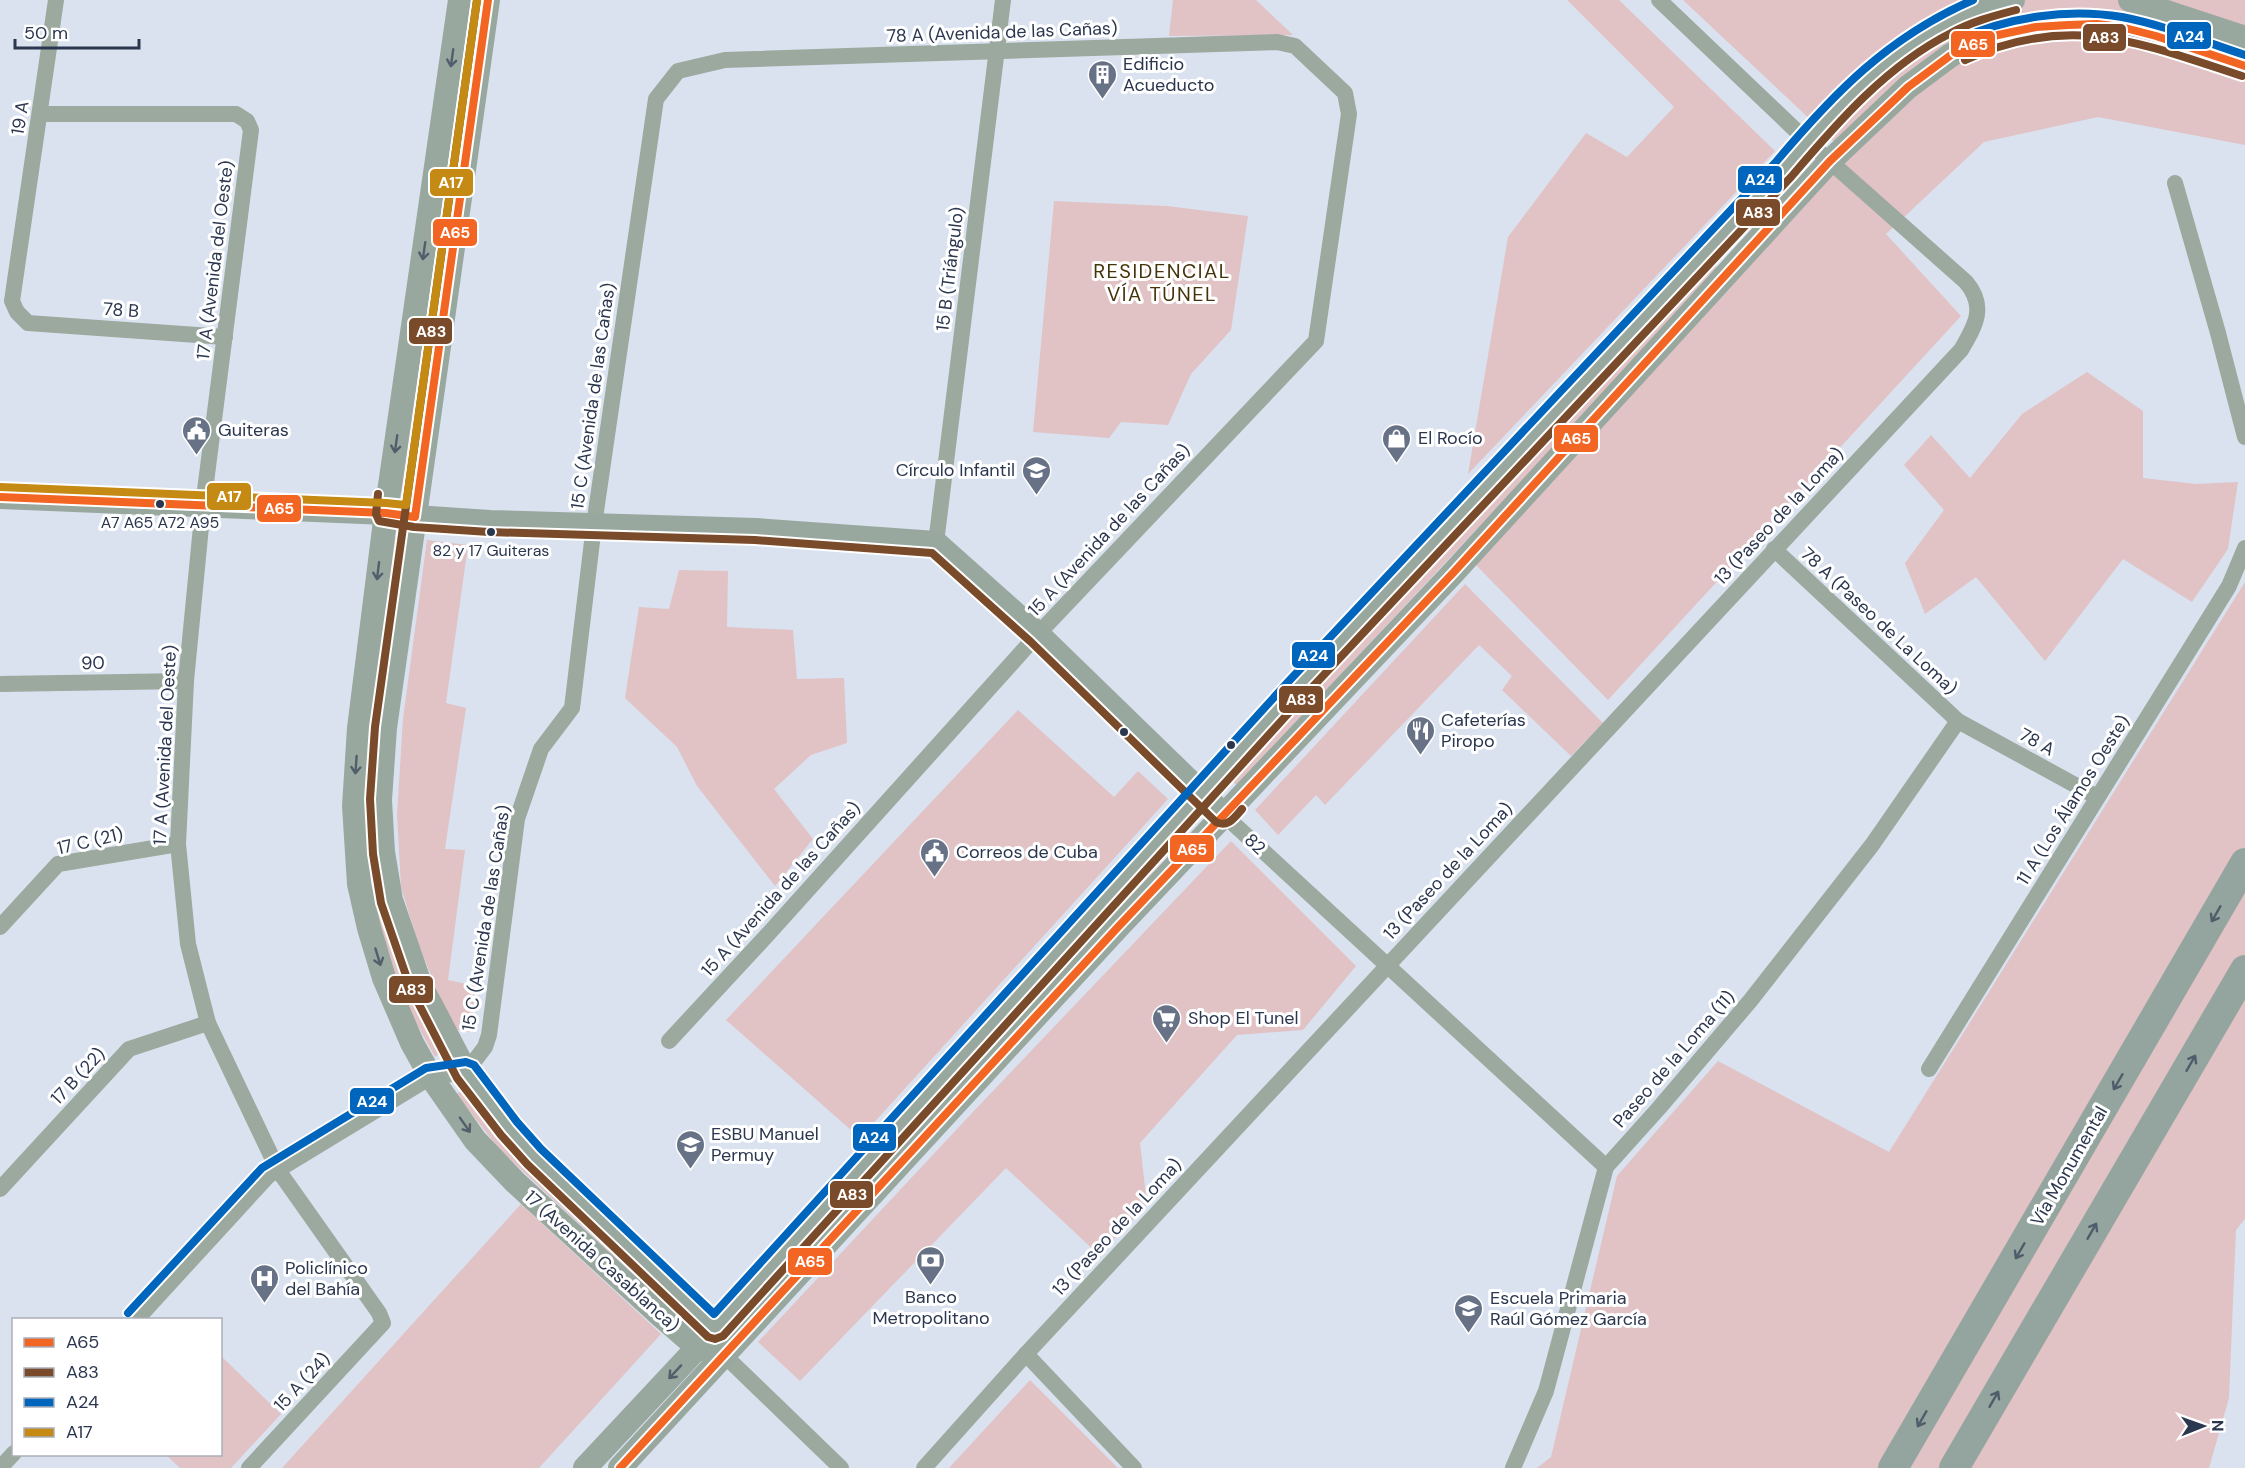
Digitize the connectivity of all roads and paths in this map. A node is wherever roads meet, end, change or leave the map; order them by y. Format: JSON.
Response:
{"nodes":[{"id":1,"x":56,"y":0,"type":"edge"},
{"id":2,"x":460,"y":0,"type":"edge"},
{"id":3,"x":488,"y":0,"type":"edge"},
{"id":4,"x":1003,"y":0,"type":"edge"},
{"id":5,"x":1659,"y":0,"type":"edge"},
{"id":6,"x":2013,"y":0,"type":"edge"},
{"id":7,"x":2130,"y":0,"type":"edge"},
{"id":8,"x":2245,"y":38,"type":"edge"},
{"id":9,"x":996,"y":51,"type":"junction"},
{"id":10,"x":2245,"y":66,"type":"edge"},
{"id":11,"x":1345,"y":93,"type":"joint"},
{"id":12,"x":656,"y":99,"type":"joint"},
{"id":13,"x":40,"y":114,"type":"junction"},
{"id":14,"x":1807,"y":141,"type":"junction"},
{"id":15,"x":1830,"y":161,"type":"junction"},
{"id":16,"x":2175,"y":183,"type":"dead end"},
{"id":17,"x":17,"y":312,"type":"joint"},
{"id":18,"x":225,"y":337,"type":"junction"},
{"id":19,"x":2245,"y":437,"type":"edge"},
{"id":20,"x":0,"y":497,"type":"edge"},
{"id":21,"x":203,"y":506,"type":"junction"},
{"id":22,"x":386,"y":513,"type":"junction"},
{"id":23,"x":415,"y":517,"type":"junction"},
{"id":24,"x":594,"y":525,"type":"junction"},
{"id":25,"x":936,"y":543,"type":"junction"},
{"id":26,"x":2245,"y":548,"type":"edge"},
{"id":27,"x":1774,"y":549,"type":"junction"},
{"id":28,"x":1038,"y":634,"type":"junction"},
{"id":29,"x":186,"y":681,"type":"junction"},
{"id":30,"x":0,"y":684,"type":"edge"},
{"id":31,"x":1958,"y":721,"type":"junction"},
{"id":32,"x":1201,"y":792,"type":"junction"},
{"id":33,"x":2097,"y":797,"type":"junction"},
{"id":34,"x":1223,"y":814,"type":"junction"},
{"id":35,"x":178,"y":844,"type":"junction"},
{"id":36,"x":2245,"y":863,"type":"edge"},
{"id":37,"x":0,"y":927,"type":"edge"},
{"id":38,"x":1386,"y":965,"type":"junction"},
{"id":39,"x":2245,"y":970,"type":"edge"},
{"id":40,"x":208,"y":1023,"type":"junction"},
{"id":41,"x":669,"y":1041,"type":"dead end"},
{"id":42,"x":1929,"y":1069,"type":"dead end"},
{"id":43,"x":466,"y":1072,"type":"junction"},
{"id":44,"x":431,"y":1077,"type":"junction"},
{"id":45,"x":1606,"y":1167,"type":"junction"},
{"id":46,"x":278,"y":1170,"type":"junction"},
{"id":47,"x":0,"y":1189,"type":"edge"},
{"id":48,"x":138,"y":1318,"type":"edge"},
{"id":49,"x":383,"y":1323,"type":"joint"},
{"id":50,"x":715,"y":1329,"type":"junction"},
{"id":51,"x":698,"y":1348,"type":"junction"},
{"id":52,"x":1026,"y":1354,"type":"junction"},
{"id":53,"x":724,"y":1355,"type":"junction"},
{"id":54,"x":12,"y":1455,"type":"edge"},
{"id":55,"x":0,"y":1468,"type":"edge"},
{"id":56,"x":249,"y":1468,"type":"edge"},
{"id":57,"x":585,"y":1468,"type":"edge"},
{"id":58,"x":620,"y":1468,"type":"edge"},
{"id":59,"x":841,"y":1468,"type":"edge"},
{"id":60,"x":924,"y":1468,"type":"edge"},
{"id":61,"x":1134,"y":1468,"type":"edge"},
{"id":62,"x":1513,"y":1468,"type":"edge"},
{"id":63,"x":1893,"y":1468,"type":"edge"},
{"id":64,"x":1954,"y":1468,"type":"edge"}],
"edges":[{"from":1,"to":13,"type":"street","name":"19 A"},
{"from":2,"to":22,"type":"main road","name":"17 (Avenida Casablanca)","one_way":true},
{"from":3,"to":23,"type":"main road","name":"17 (Avenida Casablanca)"},
{"from":4,"to":9,"type":"street","name":"15 B (Triángulo)"},
{"from":5,"to":14,"type":"street"},
{"from":6,"to":14,"type":"main road"},
{"from":7,"to":8,"type":"main road"},
{"from":9,"to":11,"type":"street","name":"78 A (Avenida de las Cañas)"},
{"from":9,"to":12,"type":"street","name":"78 A (Avenida de las Cañas)"},
{"from":9,"to":25,"type":"street","name":"15 B (Triángulo)"},
{"from":10,"to":15,"type":"main road"},
{"from":11,"to":28,"type":"street","name":"15 A (Avenida de las Cañas)"},
{"from":12,"to":24,"type":"street","name":"15 C (Avenida de las Cañas)"},
{"from":13,"to":17,"type":"street","name":"19 A"},
{"from":13,"to":18,"type":"street","name":"17 A (Avenida del Oeste)"},
{"from":14,"to":15,"type":"street"},
{"from":14,"to":32,"type":"main road"},
{"from":15,"to":27,"type":"street","name":"13 (Paseo de la Loma)"},
{"from":15,"to":34,"type":"main road"},
{"from":16,"to":19,"type":"street"},
{"from":17,"to":18,"type":"street","name":"78 B"},
{"from":18,"to":21,"type":"street","name":"17 A (Avenida del Oeste)"},
{"from":20,"to":21,"type":"main road"},
{"from":21,"to":22,"type":"main road"},
{"from":21,"to":29,"type":"street","name":"17 A (Avenida del Oeste)"},
{"from":22,"to":23,"type":"main road"},
{"from":22,"to":44,"type":"main road","name":"17 (Avenida Casablanca)","one_way":true},
{"from":23,"to":24,"type":"main road"},
{"from":23,"to":43,"type":"main road","name":"17 (Avenida Casablanca)"},
{"from":24,"to":25,"type":"main road"},
{"from":24,"to":43,"type":"street","name":"15 C (Avenida de las Cañas)"},
{"from":25,"to":28,"type":"main road","name":"82"},
{"from":26,"to":33,"type":"street","name":"11 A (Los Álamos Oeste)"},
{"from":27,"to":31,"type":"street","name":"78 A (Paseo de La Loma)"},
{"from":27,"to":38,"type":"street","name":"13 (Paseo de la Loma)"},
{"from":28,"to":32,"type":"main road","name":"82"},
{"from":28,"to":41,"type":"street","name":"15 A (Avenida de las Cañas)"},
{"from":29,"to":30,"type":"street","name":"90"},
{"from":29,"to":35,"type":"street","name":"17 A (Avenida del Oeste)"},
{"from":31,"to":33,"type":"street","name":"78 A"},
{"from":31,"to":45,"type":"street","name":"Paseo de la Loma (11)"},
{"from":32,"to":34,"type":"main road","name":"82"},
{"from":32,"to":50,"type":"main road"},
{"from":33,"to":42,"type":"street","name":"11 A (Los Álamos Oeste)"},
{"from":34,"to":38,"type":"street","name":"82"},
{"from":34,"to":53,"type":"main road"},
{"from":35,"to":37,"type":"street","name":"17 C (21)"},
{"from":35,"to":40,"type":"street","name":"17 A (Avenida del Oeste)"},
{"from":36,"to":63,"type":"highway","name":"Vía Monumental","one_way":true},
{"from":38,"to":45,"type":"street","name":"82"},
{"from":38,"to":52,"type":"street","name":"13 (Paseo de la Loma)"},
{"from":64,"to":39,"type":"highway","one_way":true},
{"from":40,"to":46,"type":"street","name":"17 A (Avenida del Oeste)"},
{"from":40,"to":47,"type":"street","name":"17 B (22)"},
{"from":43,"to":44,"type":"street"},
{"from":43,"to":50,"type":"main road","name":"17 (Avenida Casablanca)"},
{"from":44,"to":46,"type":"street"},
{"from":44,"to":51,"type":"main road","name":"17 (Avenida Casablanca)","one_way":true},
{"from":45,"to":62,"type":"street","name":"Paseo de la Loma (11)"},
{"from":46,"to":48,"type":"street"},
{"from":46,"to":49,"type":"street","name":"17 A (Avenida del Oeste)"},
{"from":49,"to":56,"type":"street","name":"15 A (24)"},
{"from":50,"to":51,"type":"main road"},
{"from":50,"to":53,"type":"main road","name":"17 (Avenida Casablanca)"},
{"from":51,"to":53,"type":"main road","name":"17 (Avenida Casablanca)"},
{"from":51,"to":57,"type":"main road","one_way":true},
{"from":52,"to":60,"type":"street","name":"13 (Paseo de la Loma)"},
{"from":52,"to":61,"type":"street"},
{"from":53,"to":58,"type":"main road"},
{"from":53,"to":59,"type":"street"},
{"from":54,"to":55,"type":"street"}]}
